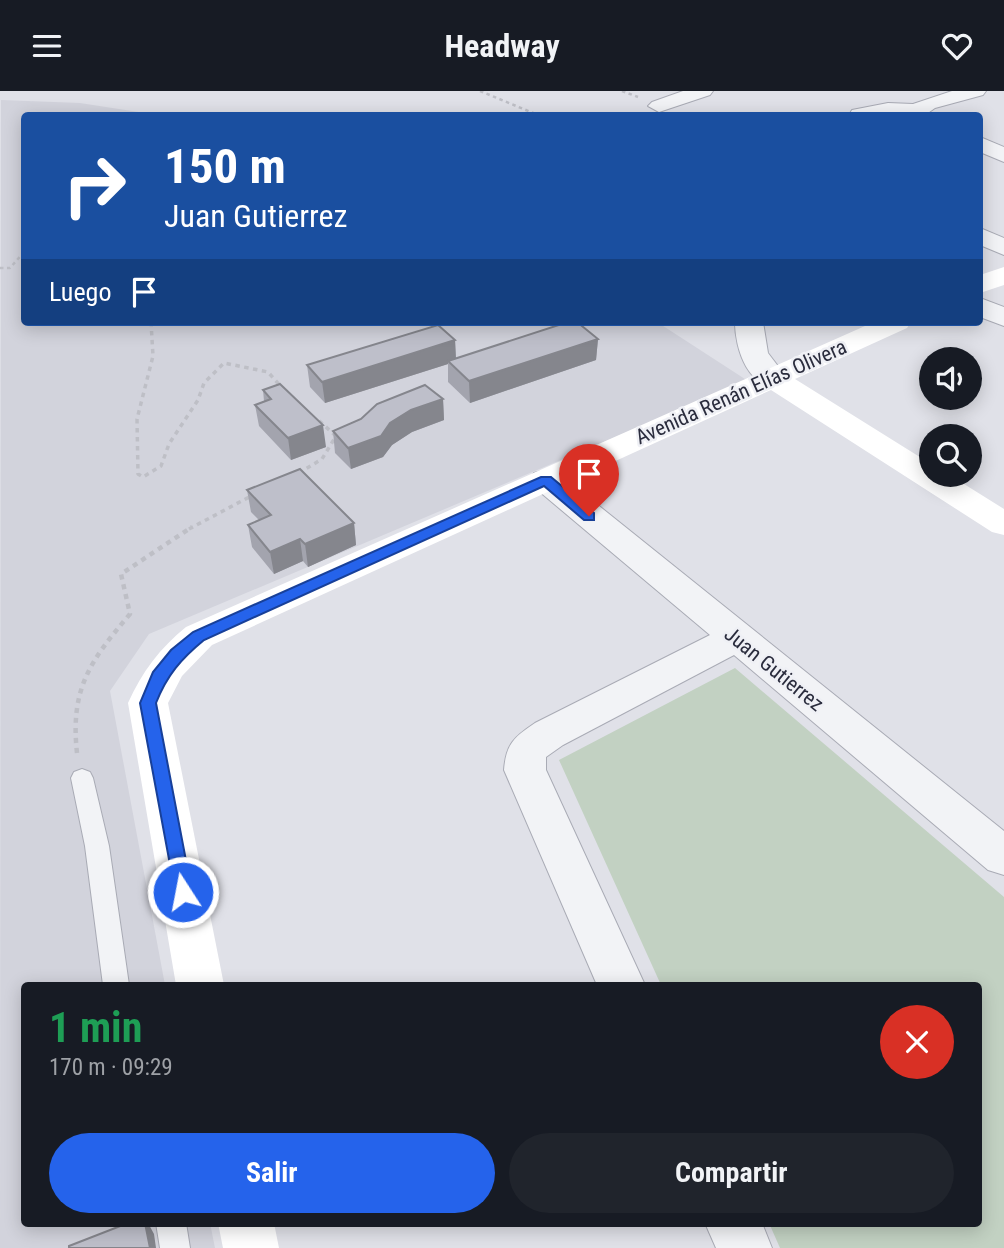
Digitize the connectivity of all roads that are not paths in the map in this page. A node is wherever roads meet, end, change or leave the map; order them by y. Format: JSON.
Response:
{"nodes":[{"id":1,"x":703,"y":91,"type":"edge"},
{"id":2,"x":976,"y":91,"type":"edge"},
{"id":3,"x":659,"y":106,"type":"dead end"},
{"id":4,"x":874,"y":112,"type":"edge"},
{"id":5,"x":910,"y":112,"type":"edge"},
{"id":6,"x":918,"y":112,"type":"edge"},
{"id":7,"x":983,"y":145,"type":"edge"},
{"id":8,"x":1004,"y":155,"type":"edge"},
{"id":9,"x":983,"y":237,"type":"edge"},
{"id":10,"x":1004,"y":247,"type":"edge"},
{"id":11,"x":1004,"y":275,"type":"edge"},
{"id":12,"x":983,"y":284,"type":"edge"},
{"id":13,"x":983,"y":308,"type":"edge"},
{"id":14,"x":1004,"y":318,"type":"edge"},
{"id":15,"x":750,"y":326,"type":"edge"},
{"id":16,"x":888,"y":326,"type":"edge"},
{"id":17,"x":772,"y":378,"type":"junction"},
{"id":18,"x":546,"y":480,"type":"junction"},
{"id":19,"x":1004,"y":524,"type":"edge"},
{"id":20,"x":736,"y":638,"type":"junction"},
{"id":21,"x":82,"y":778,"type":"road end"},
{"id":22,"x":1004,"y":857,"type":"edge"},
{"id":23,"x":116,"y":982,"type":"edge"},
{"id":24,"x":199,"y":982,"type":"edge"},
{"id":25,"x":620,"y":982,"type":"edge"},
{"id":26,"x":172,"y":1227,"type":"edge"},
{"id":27,"x":247,"y":1227,"type":"edge"},
{"id":28,"x":735,"y":1227,"type":"edge"},
{"id":29,"x":175,"y":1248,"type":"edge"},
{"id":30,"x":251,"y":1248,"type":"edge"},
{"id":31,"x":744,"y":1248,"type":"edge"}],
"edges":[{"from":1,"to":3,"type":"street"},
{"from":2,"to":6,"type":"street"},
{"from":4,"to":5,"type":"street"},
{"from":7,"to":8,"type":"street"},
{"from":9,"to":10,"type":"street"},
{"from":11,"to":12,"type":"street"},
{"from":13,"to":14,"type":"street"},
{"from":15,"to":17,"type":"street"},
{"from":16,"to":17,"type":"street","name":"Avenida Renán Elías Olivera"},
{"from":17,"to":18,"type":"street","name":"Avenida Renán Elías Olivera"},
{"from":17,"to":19,"type":"street"},
{"from":18,"to":20,"type":"street","name":"Juan Gutierrez"},
{"from":18,"to":24,"type":"street","name":"Avenida Renán Elías Olivera"},
{"from":20,"to":22,"type":"street","name":"Juan Gutierrez"},
{"from":20,"to":25,"type":"street"},
{"from":21,"to":23,"type":"lane"},
{"from":26,"to":29,"type":"lane"},
{"from":27,"to":30,"type":"street"},
{"from":28,"to":31,"type":"street"}]}
